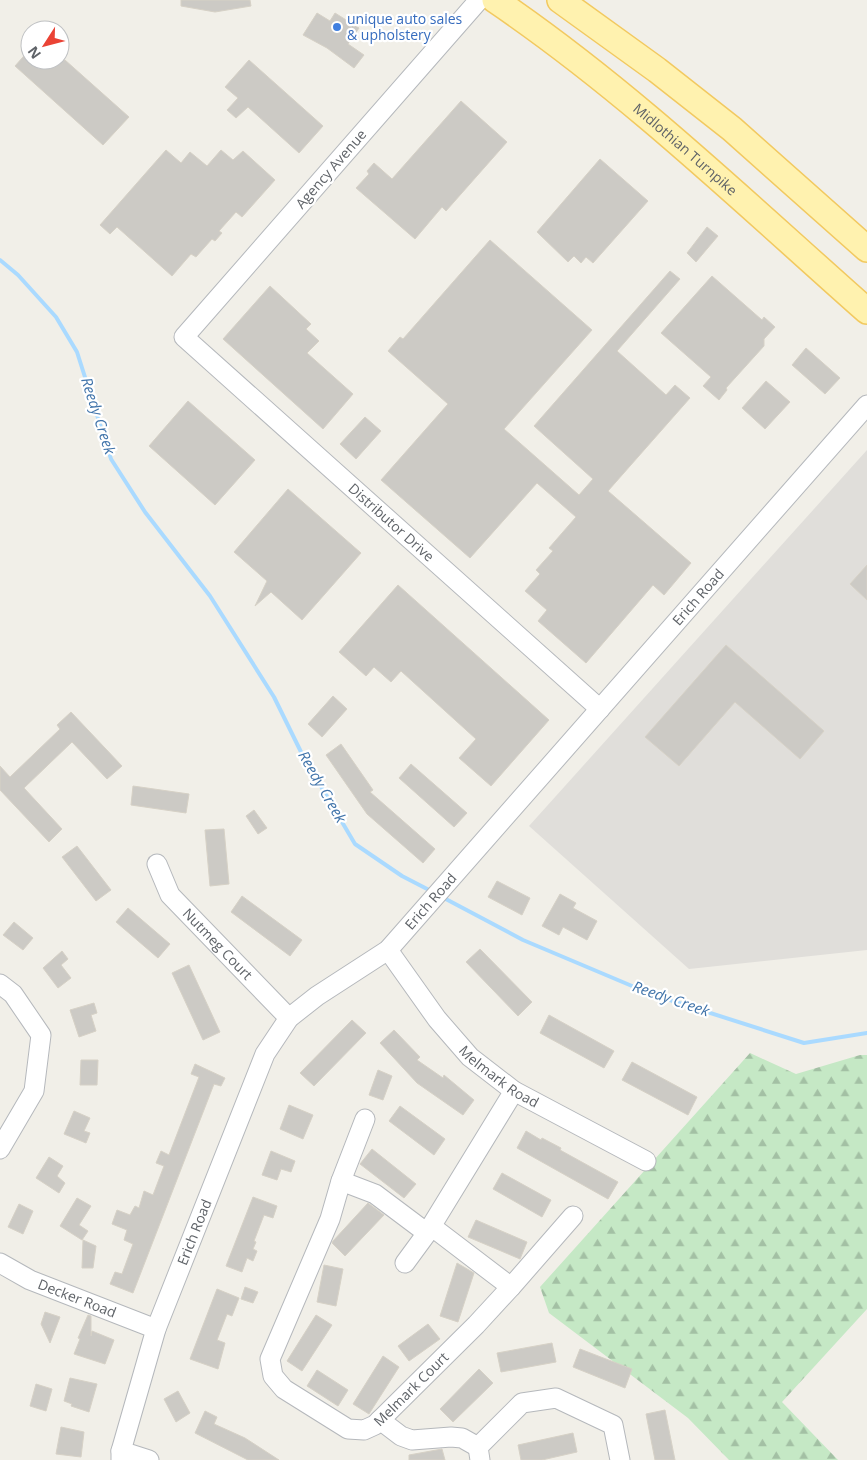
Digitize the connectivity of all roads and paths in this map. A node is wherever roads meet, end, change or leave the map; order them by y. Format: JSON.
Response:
{"nodes":[{"id":1,"x":479,"y":0,"type":"edge"},
{"id":2,"x":495,"y":0,"type":"edge"},
{"id":3,"x":560,"y":0,"type":"edge"},
{"id":4,"x":867,"y":249,"type":"edge"},
{"id":5,"x":867,"y":311,"type":"edge"},
{"id":6,"x":184,"y":337,"type":"joint"},
{"id":7,"x":867,"y":405,"type":"edge"},
{"id":8,"x":600,"y":708,"type":"junction"},
{"id":9,"x":158,"y":864,"type":"dead end"},
{"id":10,"x":388,"y":950,"type":"junction"},
{"id":11,"x":0,"y":984,"type":"edge"},
{"id":12,"x":289,"y":1018,"type":"junction"},
{"id":13,"x":514,"y":1091,"type":"junction"},
{"id":14,"x":366,"y":1119,"type":"dead end"},
{"id":15,"x":0,"y":1149,"type":"edge"},
{"id":16,"x":646,"y":1161,"type":"dead end"},
{"id":17,"x":341,"y":1181,"type":"junction"},
{"id":18,"x":573,"y":1216,"type":"dead end"},
{"id":19,"x":429,"y":1229,"type":"junction"},
{"id":20,"x":0,"y":1263,"type":"edge"},
{"id":21,"x":405,"y":1263,"type":"dead end"},
{"id":22,"x":511,"y":1287,"type":"junction"},
{"id":23,"x":156,"y":1329,"type":"junction"},
{"id":24,"x":380,"y":1420,"type":"junction"},
{"id":25,"x":479,"y":1454,"type":"edge"},
{"id":26,"x":121,"y":1456,"type":"edge"},
{"id":27,"x":150,"y":1460,"type":"edge"},
{"id":28,"x":620,"y":1460,"type":"edge"}],
"edges":[{"from":1,"to":6,"type":"street","name":"Agency Avenue"},
{"from":2,"to":5,"type":"main road","name":"Midlothian Turnpike"},
{"from":3,"to":4,"type":"main road"},
{"from":6,"to":8,"type":"street","name":"Distributor Drive"},
{"from":7,"to":8,"type":"street","name":"Erich Road"},
{"from":8,"to":10,"type":"street","name":"Erich Road"},
{"from":9,"to":12,"type":"street","name":"Nutmeg Court"},
{"from":10,"to":12,"type":"street","name":"Erich Road"},
{"from":10,"to":13,"type":"street","name":"Melmark Road"},
{"from":11,"to":15,"type":"street"},
{"from":12,"to":23,"type":"street","name":"Erich Road"},
{"from":13,"to":16,"type":"street","name":"Melmark Road"},
{"from":13,"to":19,"type":"street"},
{"from":14,"to":17,"type":"street","name":"Melmark Court"},
{"from":17,"to":19,"type":"street"},
{"from":17,"to":24,"type":"street","name":"Melmark Court"},
{"from":18,"to":22,"type":"street","name":"Melmark Court"},
{"from":19,"to":21,"type":"street"},
{"from":19,"to":22,"type":"street"},
{"from":20,"to":23,"type":"street","name":"Decker Road"},
{"from":22,"to":24,"type":"street","name":"Melmark Court"},
{"from":23,"to":26,"type":"street","name":"Erich Road"},
{"from":24,"to":25,"type":"street"},
{"from":25,"to":28,"type":"street"},
{"from":26,"to":27,"type":"street"}]}
